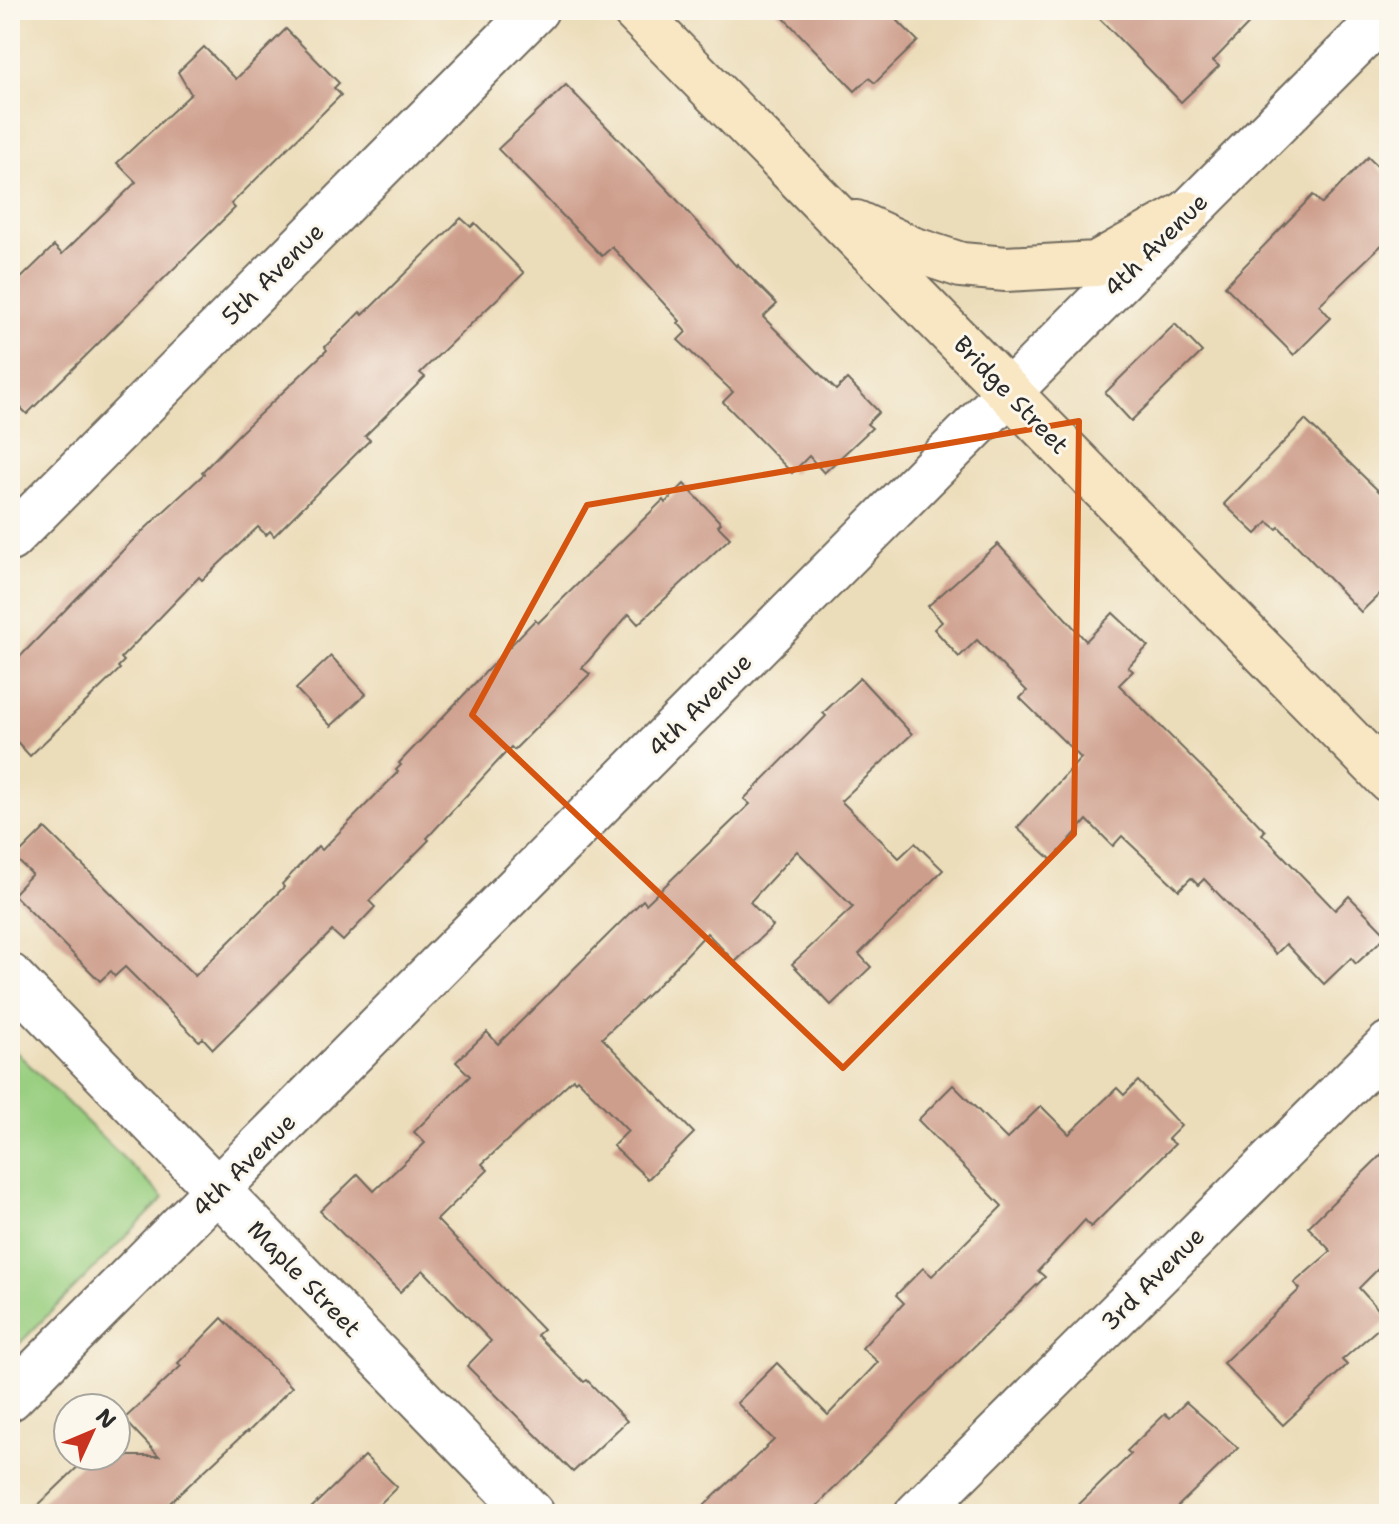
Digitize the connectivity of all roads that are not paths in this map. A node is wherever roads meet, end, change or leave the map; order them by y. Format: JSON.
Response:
{"nodes":[{"id":1,"x":536,"y":10,"type":"edge"},
{"id":2,"x":634,"y":10,"type":"edge"},
{"id":3,"x":1389,"y":11,"type":"edge"},
{"id":4,"x":829,"y":210,"type":"junction"},
{"id":5,"x":1187,"y":213,"type":"junction"},
{"id":6,"x":1008,"y":393,"type":"junction"},
{"id":7,"x":10,"y":539,"type":"edge"},
{"id":8,"x":1389,"y":780,"type":"edge"},
{"id":9,"x":10,"y":976,"type":"edge"},
{"id":10,"x":1389,"y":1044,"type":"edge"},
{"id":11,"x":219,"y":1191,"type":"junction"},
{"id":12,"x":10,"y":1398,"type":"edge"},
{"id":13,"x":532,"y":1514,"type":"edge"},
{"id":14,"x":917,"y":1514,"type":"edge"}],
"edges":[{"from":1,"to":7,"type":"street","name":"5th Avenue"},
{"from":2,"to":4,"type":"main road","name":"Bridge Street"},
{"from":3,"to":5,"type":"street","name":"4th Avenue"},
{"from":4,"to":5,"type":"main road"},
{"from":4,"to":6,"type":"main road","name":"Bridge Street"},
{"from":5,"to":6,"type":"street","name":"4th Avenue"},
{"from":6,"to":8,"type":"main road","name":"Bridge Street"},
{"from":6,"to":11,"type":"street","name":"4th Avenue"},
{"from":9,"to":11,"type":"street","name":"Maple Street"},
{"from":10,"to":14,"type":"street","name":"3rd Avenue"},
{"from":11,"to":12,"type":"street","name":"4th Avenue"},
{"from":11,"to":13,"type":"street","name":"Maple Street"}]}
